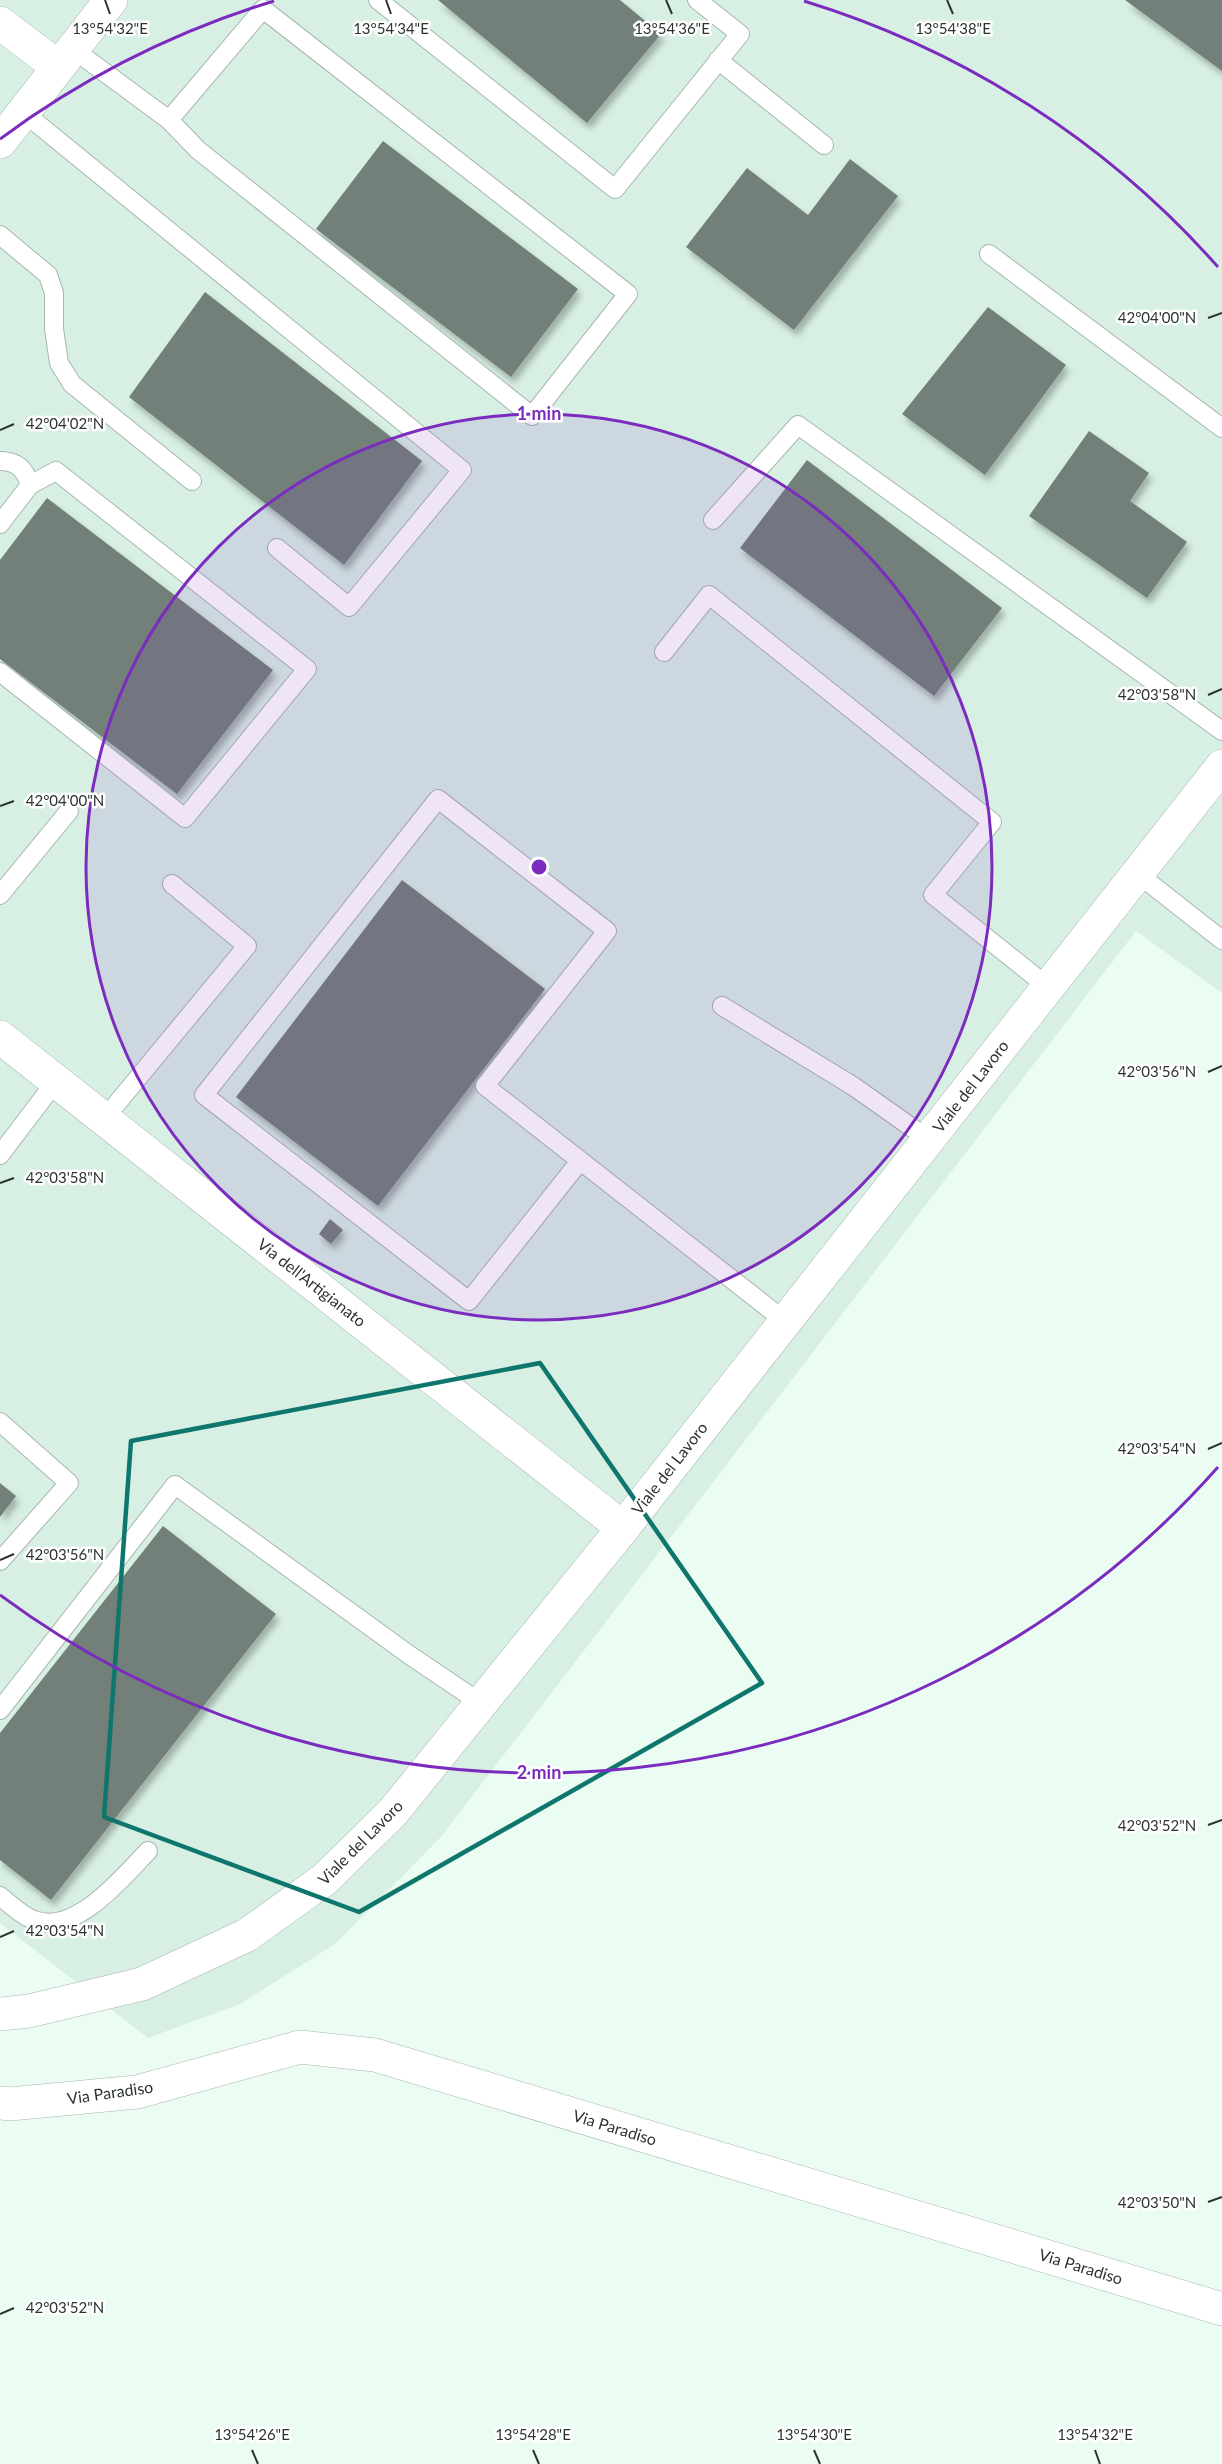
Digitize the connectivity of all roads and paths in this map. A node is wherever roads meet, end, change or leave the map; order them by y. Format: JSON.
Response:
{"nodes":[{"id":1,"x":111,"y":0,"type":"edge"},
{"id":2,"x":378,"y":0,"type":"edge"},
{"id":3,"x":697,"y":0,"type":"edge"},
{"id":4,"x":0,"y":23,"type":"edge"},
{"id":5,"x":65,"y":58,"type":"junction"},
{"id":6,"x":718,"y":60,"type":"junction"},
{"id":7,"x":23,"y":112,"type":"junction"},
{"id":8,"x":169,"y":120,"type":"junction"},
{"id":9,"x":0,"y":142,"type":"edge"},
{"id":10,"x":824,"y":145,"type":"dead end"},
{"id":11,"x":0,"y":235,"type":"edge"},
{"id":12,"x":989,"y":254,"type":"dead end"},
{"id":13,"x":1222,"y":428,"type":"edge"},
{"id":14,"x":0,"y":461,"type":"edge"},
{"id":15,"x":192,"y":481,"type":"dead end"},
{"id":16,"x":30,"y":485,"type":"junction"},
{"id":17,"x":713,"y":520,"type":"dead end"},
{"id":18,"x":0,"y":524,"type":"edge"},
{"id":19,"x":277,"y":548,"type":"dead end"},
{"id":20,"x":664,"y":652,"type":"dead end"},
{"id":21,"x":0,"y":672,"type":"edge"},
{"id":22,"x":1222,"y":731,"type":"edge"},
{"id":23,"x":1222,"y":766,"type":"edge"},
{"id":24,"x":69,"y":811,"type":"dead end"},
{"id":25,"x":1138,"y":874,"type":"junction"},
{"id":26,"x":172,"y":884,"type":"dead end"},
{"id":27,"x":0,"y":895,"type":"edge"},
{"id":28,"x":1222,"y":940,"type":"edge"},
{"id":29,"x":1048,"y":987,"type":"junction"},
{"id":30,"x":722,"y":1006,"type":"dead end"},
{"id":31,"x":0,"y":1037,"type":"edge"},
{"id":32,"x":56,"y":1081,"type":"junction"},
{"id":33,"x":104,"y":1119,"type":"junction"},
{"id":34,"x":928,"y":1139,"type":"junction"},
{"id":35,"x":0,"y":1155,"type":"edge"},
{"id":36,"x":580,"y":1161,"type":"junction"},
{"id":37,"x":785,"y":1321,"type":"junction"},
{"id":38,"x":0,"y":1422,"type":"edge"},
{"id":39,"x":623,"y":1528,"type":"junction"},
{"id":40,"x":0,"y":1561,"type":"edge"},
{"id":41,"x":482,"y":1704,"type":"junction"},
{"id":42,"x":0,"y":1710,"type":"edge"},
{"id":43,"x":148,"y":1851,"type":"dead end"},
{"id":44,"x":0,"y":1896,"type":"edge"},
{"id":45,"x":0,"y":2014,"type":"edge"},
{"id":46,"x":0,"y":2103,"type":"edge"},
{"id":47,"x":1222,"y":2308,"type":"edge"}],
"edges":[{"from":1,"to":5,"type":"street"},
{"from":2,"to":6,"type":"lane"},
{"from":3,"to":6,"type":"lane"},
{"from":4,"to":5,"type":"street"},
{"from":5,"to":7,"type":"street"},
{"from":5,"to":8,"type":"lane"},
{"from":6,"to":10,"type":"lane"},
{"from":7,"to":9,"type":"street"},
{"from":7,"to":19,"type":"lane"},
{"from":8,"to":8,"type":"lane"},
{"from":11,"to":15,"type":"lane"},
{"from":12,"to":13,"type":"lane"},
{"from":14,"to":16,"type":"lane"},
{"from":16,"to":18,"type":"lane"},
{"from":16,"to":21,"type":"lane"},
{"from":17,"to":22,"type":"lane"},
{"from":20,"to":29,"type":"lane"},
{"from":23,"to":25,"type":"street","name":"Viale del Lavoro"},
{"from":24,"to":27,"type":"lane"},
{"from":25,"to":28,"type":"lane"},
{"from":25,"to":29,"type":"street","name":"Viale del Lavoro"},
{"from":26,"to":33,"type":"lane"},
{"from":29,"to":34,"type":"street","name":"Viale del Lavoro"},
{"from":30,"to":34,"type":"lane"},
{"from":31,"to":32,"type":"street","name":"Via dell'Artigianato"},
{"from":32,"to":33,"type":"street","name":"Via dell'Artigianato"},
{"from":32,"to":35,"type":"lane"},
{"from":33,"to":39,"type":"street","name":"Via dell'Artigianato"},
{"from":34,"to":37,"type":"street","name":"Viale del Lavoro"},
{"from":36,"to":36,"type":"lane"},
{"from":36,"to":37,"type":"lane"},
{"from":37,"to":39,"type":"street","name":"Viale del Lavoro"},
{"from":38,"to":40,"type":"lane"},
{"from":39,"to":41,"type":"street","name":"Viale del Lavoro"},
{"from":41,"to":42,"type":"lane"},
{"from":41,"to":45,"type":"street","name":"Viale del Lavoro"},
{"from":43,"to":44,"type":"lane"},
{"from":46,"to":47,"type":"street","name":"Via Paradiso"}]}
